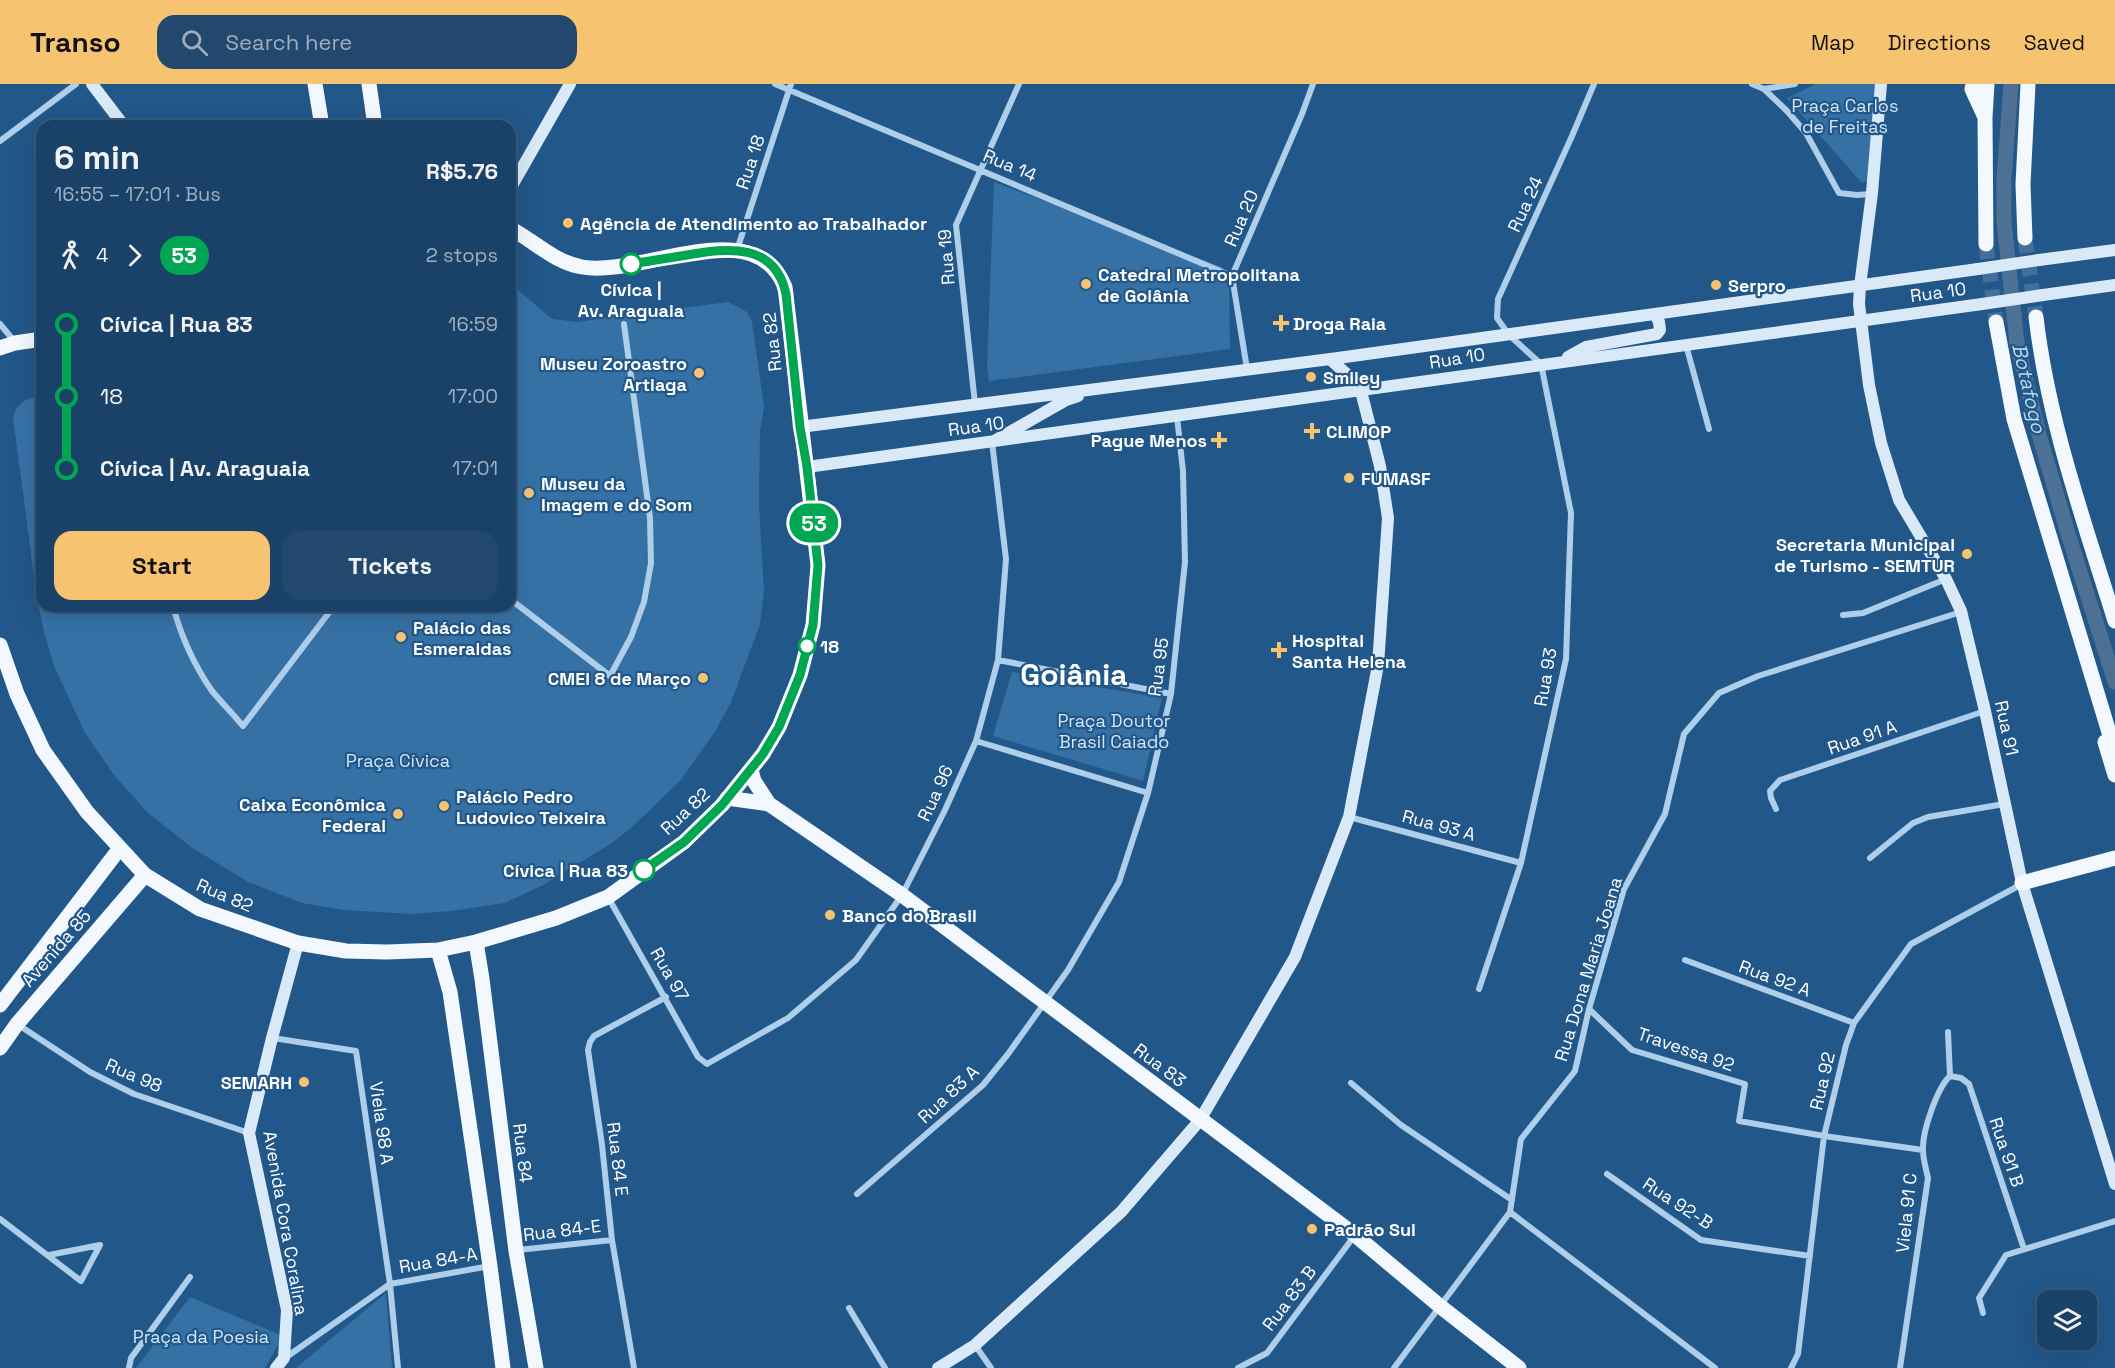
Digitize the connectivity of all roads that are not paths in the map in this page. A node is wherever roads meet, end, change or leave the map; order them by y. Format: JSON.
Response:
{"nodes":[{"id":1,"x":76,"y":84,"type":"edge"},
{"id":2,"x":92,"y":84,"type":"edge"},
{"id":3,"x":315,"y":84,"type":"edge"},
{"id":4,"x":369,"y":84,"type":"edge"},
{"id":5,"x":570,"y":84,"type":"edge"},
{"id":6,"x":775,"y":84,"type":"edge"},
{"id":7,"x":1019,"y":84,"type":"edge"},
{"id":8,"x":1313,"y":84,"type":"edge"},
{"id":9,"x":1594,"y":84,"type":"edge"},
{"id":10,"x":1752,"y":84,"type":"edge"},
{"id":11,"x":1795,"y":84,"type":"edge"},
{"id":12,"x":1881,"y":84,"type":"edge"},
{"id":13,"x":1973,"y":84,"type":"edge"},
{"id":14,"x":1987,"y":84,"type":"edge"},
{"id":15,"x":2028,"y":84,"type":"edge"},
{"id":16,"x":790,"y":87,"type":"edge"},
{"id":17,"x":1764,"y":89,"type":"junction"},
{"id":18,"x":1985,"y":117,"type":"junction"},
{"id":19,"x":119,"y":120,"type":"edge"},
{"id":20,"x":321,"y":120,"type":"edge"},
{"id":21,"x":374,"y":120,"type":"edge"},
{"id":22,"x":0,"y":141,"type":"edge"},
{"id":23,"x":981,"y":169,"type":"junction"},
{"id":24,"x":516,"y":178,"type":"edge"},
{"id":25,"x":1872,"y":194,"type":"junction"},
{"id":26,"x":516,"y":232,"type":"edge"},
{"id":27,"x":2025,"y":238,"type":"tunnel mouth"},
{"id":28,"x":1986,"y":244,"type":"tunnel mouth"},
{"id":29,"x":737,"y":250,"type":"junction"},
{"id":30,"x":2115,"y":250,"type":"edge"},
{"id":31,"x":1232,"y":276,"type":"junction"},
{"id":32,"x":1860,"y":285,"type":"junction"},
{"id":33,"x":2113,"y":285,"type":"edge"},
{"id":34,"x":1655,"y":314,"type":"junction"},
{"id":35,"x":2036,"y":317,"type":"tunnel mouth"},
{"id":36,"x":1861,"y":321,"type":"junction"},
{"id":37,"x":1996,"y":322,"type":"tunnel mouth"},
{"id":38,"x":0,"y":324,"type":"edge"},
{"id":39,"x":624,"y":324,"type":"dead end"},
{"id":40,"x":1509,"y":335,"type":"junction"},
{"id":41,"x":36,"y":340,"type":"edge"},
{"id":42,"x":15,"y":343,"type":"junction"},
{"id":43,"x":1685,"y":344,"type":"junction"},
{"id":44,"x":0,"y":348,"type":"edge"},
{"id":45,"x":1329,"y":359,"type":"junction"},
{"id":46,"x":1562,"y":361,"type":"junction"},
{"id":47,"x":1541,"y":364,"type":"junction"},
{"id":48,"x":1247,"y":370,"type":"junction"},
{"id":49,"x":1099,"y":388,"type":"junction"},
{"id":50,"x":1360,"y":392,"type":"junction"},
{"id":51,"x":975,"y":404,"type":"junction"},
{"id":52,"x":1177,"y":417,"type":"junction"},
{"id":53,"x":800,"y":427,"type":"junction"},
{"id":54,"x":1709,"y":429,"type":"dead end"},
{"id":55,"x":992,"y":442,"type":"junction"},
{"id":56,"x":807,"y":467,"type":"junction"},
{"id":57,"x":1946,"y":579,"type":"junction"},
{"id":58,"x":516,"y":604,"type":"edge"},
{"id":59,"x":1961,"y":611,"type":"junction"},
{"id":60,"x":174,"y":612,"type":"edge"},
{"id":61,"x":329,"y":612,"type":"edge"},
{"id":62,"x":1846,"y":616,"type":"dead end"},
{"id":63,"x":2115,"y":621,"type":"edge"},
{"id":64,"x":0,"y":645,"type":"edge"},
{"id":65,"x":998,"y":660,"type":"junction"},
{"id":66,"x":1171,"y":694,"type":"junction"},
{"id":67,"x":2100,"y":704,"type":"junction"},
{"id":68,"x":1985,"y":711,"type":"junction"},
{"id":69,"x":976,"y":741,"type":"junction"},
{"id":70,"x":2115,"y":752,"type":"edge"},
{"id":71,"x":751,"y":770,"type":"junction"},
{"id":72,"x":2115,"y":774,"type":"edge"},
{"id":73,"x":1148,"y":793,"type":"junction"},
{"id":74,"x":727,"y":798,"type":"junction"},
{"id":75,"x":769,"y":804,"type":"junction"},
{"id":76,"x":2004,"y":804,"type":"junction"},
{"id":77,"x":1776,"y":809,"type":"dead end"},
{"id":78,"x":1349,"y":817,"type":"junction"},
{"id":79,"x":120,"y":849,"type":"junction"},
{"id":80,"x":1870,"y":858,"type":"dead end"},
{"id":81,"x":2115,"y":858,"type":"edge"},
{"id":82,"x":1521,"y":863,"type":"junction"},
{"id":83,"x":145,"y":875,"type":"junction"},
{"id":84,"x":2022,"y":883,"type":"junction"},
{"id":85,"x":902,"y":895,"type":"junction"},
{"id":86,"x":608,"y":897,"type":"junction"},
{"id":87,"x":476,"y":942,"type":"junction"},
{"id":88,"x":298,"y":943,"type":"junction"},
{"id":89,"x":438,"y":950,"type":"junction"},
{"id":90,"x":1685,"y":960,"type":"dead end"},
{"id":91,"x":1479,"y":989,"type":"dead end"},
{"id":92,"x":666,"y":998,"type":"junction"},
{"id":93,"x":1,"y":1000,"type":"edge"},
{"id":94,"x":1045,"y":1002,"type":"junction"},
{"id":95,"x":1589,"y":1009,"type":"junction"},
{"id":96,"x":1854,"y":1023,"type":"junction"},
{"id":97,"x":17,"y":1024,"type":"junction"},
{"id":98,"x":1948,"y":1032,"type":"dead end"},
{"id":99,"x":272,"y":1038,"type":"junction"},
{"id":100,"x":0,"y":1048,"type":"edge"},
{"id":101,"x":707,"y":1064,"type":"joint"},
{"id":102,"x":1950,"y":1076,"type":"junction"},
{"id":103,"x":1351,"y":1083,"type":"dead end"},
{"id":104,"x":1200,"y":1120,"type":"junction"},
{"id":105,"x":249,"y":1133,"type":"junction"},
{"id":106,"x":1824,"y":1136,"type":"junction"},
{"id":107,"x":1923,"y":1150,"type":"junction"},
{"id":108,"x":1607,"y":1174,"type":"dead end"},
{"id":109,"x":2115,"y":1184,"type":"edge"},
{"id":110,"x":857,"y":1194,"type":"dead end"},
{"id":111,"x":1512,"y":1200,"type":"junction"},
{"id":112,"x":1510,"y":1212,"type":"junction"},
{"id":113,"x":0,"y":1220,"type":"edge"},
{"id":114,"x":2115,"y":1221,"type":"edge"},
{"id":115,"x":1355,"y":1235,"type":"junction"},
{"id":116,"x":612,"y":1240,"type":"junction"},
{"id":117,"x":2024,"y":1249,"type":"junction"},
{"id":118,"x":516,"y":1251,"type":"junction"},
{"id":119,"x":49,"y":1255,"type":"junction"},
{"id":120,"x":1810,"y":1256,"type":"junction"},
{"id":121,"x":490,"y":1266,"type":"junction"},
{"id":122,"x":190,"y":1277,"type":"dead end"},
{"id":123,"x":390,"y":1284,"type":"junction"},
{"id":124,"x":1441,"y":1307,"type":"junction"},
{"id":125,"x":849,"y":1308,"type":"dead end"},
{"id":126,"x":1983,"y":1313,"type":"dead end"},
{"id":127,"x":975,"y":1345,"type":"junction"},
{"id":128,"x":284,"y":1358,"type":"junction"},
{"id":129,"x":129,"y":1368,"type":"edge"},
{"id":130,"x":276,"y":1368,"type":"edge"},
{"id":131,"x":398,"y":1368,"type":"edge"},
{"id":132,"x":503,"y":1368,"type":"edge"},
{"id":133,"x":536,"y":1368,"type":"edge"},
{"id":134,"x":634,"y":1368,"type":"edge"},
{"id":135,"x":885,"y":1368,"type":"edge"},
{"id":136,"x":938,"y":1368,"type":"edge"},
{"id":137,"x":991,"y":1368,"type":"edge"},
{"id":138,"x":1238,"y":1368,"type":"edge"},
{"id":139,"x":1394,"y":1368,"type":"edge"},
{"id":140,"x":1519,"y":1368,"type":"edge"},
{"id":141,"x":1715,"y":1368,"type":"edge"},
{"id":142,"x":1791,"y":1368,"type":"edge"},
{"id":143,"x":1900,"y":1368,"type":"edge"}],
"edges":[{"from":1,"to":22,"type":"street"},
{"from":2,"to":19,"type":"main road"},
{"from":3,"to":20,"type":"main road"},
{"from":4,"to":21,"type":"main road"},
{"from":5,"to":24,"type":"main road"},
{"from":6,"to":16,"type":"street","name":"Rua 14"},
{"from":7,"to":23,"type":"street","name":"Rua 19"},
{"from":8,"to":31,"type":"street","name":"Rua 20"},
{"from":9,"to":40,"type":"street","name":"Rua 24"},
{"from":10,"to":17,"type":"street"},
{"from":11,"to":17,"type":"street"},
{"from":12,"to":25,"type":"main road","name":"Rua 91"},
{"from":13,"to":18,"type":"main road"},
{"from":14,"to":18,"type":"main road"},
{"from":15,"to":27,"type":"main road"},
{"from":16,"to":23,"type":"street","name":"Rua 14"},
{"from":16,"to":29,"type":"street","name":"Rua 18"},
{"from":17,"to":25,"type":"street"},
{"from":18,"to":28,"type":"main road"},
{"from":23,"to":31,"type":"street","name":"Rua 14"},
{"from":23,"to":51,"type":"street","name":"Rua 19"},
{"from":25,"to":32,"type":"main road","name":"Rua 91"},
{"from":26,"to":29,"type":"main road","name":"Rua 82"},
{"from":29,"to":53,"type":"main road","name":"Rua 82"},
{"from":30,"to":32,"type":"main road","name":"Rua 10","bridge":true},
{"from":31,"to":48,"type":"street"},
{"from":32,"to":34,"type":"main road","name":"Rua 10"},
{"from":32,"to":36,"type":"main road","name":"Rua 91"},
{"from":33,"to":36,"type":"main road","name":"Rua 10","bridge":true},
{"from":34,"to":40,"type":"main road","name":"Rua 10"},
{"from":34,"to":46,"type":"main road"},
{"from":35,"to":63,"type":"main road"},
{"from":36,"to":43,"type":"main road","name":"Rua 10"},
{"from":36,"to":57,"type":"main road","name":"Rua 91"},
{"from":37,"to":67,"type":"main road"},
{"from":38,"to":42,"type":"street"},
{"from":39,"to":58,"type":"street"},
{"from":40,"to":45,"type":"main road","name":"Rua 10"},
{"from":40,"to":47,"type":"street"},
{"from":41,"to":42,"type":"main road"},
{"from":42,"to":44,"type":"main road"},
{"from":43,"to":46,"type":"main road","name":"Rua 10"},
{"from":43,"to":54,"type":"street"},
{"from":45,"to":48,"type":"main road","name":"Rua 10"},
{"from":45,"to":50,"type":"main road"},
{"from":46,"to":47,"type":"main road","name":"Rua 10"},
{"from":47,"to":50,"type":"main road","name":"Rua 10"},
{"from":47,"to":82,"type":"street","name":"Rua 93"},
{"from":48,"to":49,"type":"main road","name":"Rua 10"},
{"from":49,"to":51,"type":"main road","name":"Rua 10"},
{"from":49,"to":55,"type":"main road"},
{"from":50,"to":52,"type":"main road","name":"Rua 10"},
{"from":50,"to":78,"type":"main road"},
{"from":51,"to":53,"type":"main road","name":"Rua 10"},
{"from":52,"to":55,"type":"main road","name":"Rua 10"},
{"from":52,"to":66,"type":"street","name":"Rua 95"},
{"from":53,"to":56,"type":"main road","name":"Rua 82"},
{"from":55,"to":56,"type":"main road","name":"Rua 10"},
{"from":55,"to":65,"type":"street","name":"Rua 96"},
{"from":56,"to":71,"type":"main road","name":"Rua 82"},
{"from":57,"to":59,"type":"main road","name":"Rua 91"},
{"from":57,"to":62,"type":"street"},
{"from":59,"to":68,"type":"main road","name":"Rua 91"},
{"from":59,"to":95,"type":"street","name":"Rua Dona Maria Joana"},
{"from":60,"to":61,"type":"street"},
{"from":64,"to":79,"type":"main road","name":"Rua 82"},
{"from":65,"to":66,"type":"street"},
{"from":65,"to":69,"type":"street","name":"Rua 96"},
{"from":66,"to":73,"type":"street","name":"Rua 95"},
{"from":67,"to":70,"type":"main road"},
{"from":67,"to":72,"type":"main road"},
{"from":68,"to":76,"type":"main road","name":"Rua 91"},
{"from":68,"to":77,"type":"street","name":"Rua 91 A"},
{"from":69,"to":73,"type":"street"},
{"from":69,"to":85,"type":"street","name":"Rua 96"},
{"from":71,"to":74,"type":"main road","name":"Rua 82"},
{"from":71,"to":75,"type":"main road","name":"Rua 83"},
{"from":73,"to":94,"type":"street","name":"Rua 95"},
{"from":74,"to":75,"type":"main road","name":"Rua 83"},
{"from":74,"to":86,"type":"main road","name":"Rua 82"},
{"from":75,"to":85,"type":"main road","name":"Rua 83"},
{"from":76,"to":80,"type":"street"},
{"from":76,"to":84,"type":"main road","name":"Rua 91"},
{"from":78,"to":82,"type":"street","name":"Rua 93 A"},
{"from":78,"to":104,"type":"main road"},
{"from":79,"to":83,"type":"main road","name":"Rua 82"},
{"from":79,"to":93,"type":"main road","name":"Avenida 85"},
{"from":81,"to":84,"type":"main road"},
{"from":82,"to":91,"type":"street","name":"Rua 93"},
{"from":83,"to":88,"type":"main road","name":"Rua 82"},
{"from":83,"to":97,"type":"main road","name":"Avenida 85"},
{"from":84,"to":96,"type":"street","name":"Rua 92"},
{"from":84,"to":109,"type":"main road","name":"Rua 91"},
{"from":85,"to":94,"type":"main road","name":"Rua 83"},
{"from":85,"to":101,"type":"street","name":"Rua 96"},
{"from":86,"to":87,"type":"main road","name":"Rua 82"},
{"from":86,"to":92,"type":"street","name":"Rua 97"},
{"from":87,"to":89,"type":"main road","name":"Rua 82"},
{"from":87,"to":118,"type":"main road","name":"Rua 84"},
{"from":88,"to":89,"type":"main road","name":"Rua 82"},
{"from":88,"to":99,"type":"main road","name":"Avenida Cora Coralina"},
{"from":89,"to":121,"type":"main road"},
{"from":90,"to":96,"type":"street","name":"Rua 92 A"},
{"from":92,"to":101,"type":"street","name":"Rua 97"},
{"from":92,"to":116,"type":"street","name":"Rua 84 E"},
{"from":94,"to":104,"type":"main road","name":"Rua 83"},
{"from":94,"to":110,"type":"street","name":"Rua 83 A"},
{"from":95,"to":106,"type":"street","name":"Travessa 92"},
{"from":95,"to":111,"type":"street","name":"Rua Dona Maria Joana"},
{"from":96,"to":106,"type":"street","name":"Rua 92"},
{"from":97,"to":100,"type":"main road","name":"Avenida 85"},
{"from":97,"to":105,"type":"street","name":"Rua 98"},
{"from":98,"to":102,"type":"street"},
{"from":99,"to":105,"type":"main road","name":"Avenida Cora Coralina"},
{"from":99,"to":123,"type":"street","name":"Viela 98 A"},
{"from":102,"to":107,"type":"street","name":"Viela 91 C"},
{"from":102,"to":117,"type":"street","name":"Rua 91 B"},
{"from":103,"to":111,"type":"street"},
{"from":104,"to":115,"type":"main road","name":"Rua 83"},
{"from":104,"to":127,"type":"main road"},
{"from":105,"to":128,"type":"main road","name":"Avenida Cora Coralina"},
{"from":106,"to":107,"type":"street","name":"Travessa 92"},
{"from":106,"to":120,"type":"street","name":"Rua 92"},
{"from":107,"to":143,"type":"street","name":"Viela 91 C"},
{"from":108,"to":120,"type":"street","name":"Rua 92-B"},
{"from":111,"to":112,"type":"street","name":"Rua Dona Maria Joana"},
{"from":112,"to":124,"type":"street","name":"Rua Dona Maria Joana"},
{"from":112,"to":141,"type":"street"},
{"from":113,"to":119,"type":"street"},
{"from":114,"to":117,"type":"street"},
{"from":115,"to":124,"type":"main road","name":"Rua 83"},
{"from":115,"to":138,"type":"street","name":"Rua 83 B"},
{"from":116,"to":118,"type":"street","name":"Rua 84-E"},
{"from":116,"to":134,"type":"street","name":"Rua 84 E"},
{"from":117,"to":126,"type":"street"},
{"from":118,"to":133,"type":"main road","name":"Rua 84"},
{"from":119,"to":119,"type":"street"},
{"from":120,"to":142,"type":"street","name":"Rua 92"},
{"from":121,"to":123,"type":"street","name":"Rua 84-A"},
{"from":121,"to":132,"type":"main road"},
{"from":122,"to":129,"type":"street"},
{"from":123,"to":128,"type":"street"},
{"from":123,"to":131,"type":"street"},
{"from":124,"to":139,"type":"street","name":"Rua Dona Maria Joana"},
{"from":124,"to":140,"type":"main road","name":"Rua 83"},
{"from":125,"to":135,"type":"street"},
{"from":127,"to":136,"type":"main road"},
{"from":127,"to":137,"type":"street"},
{"from":128,"to":130,"type":"main road"}]}
